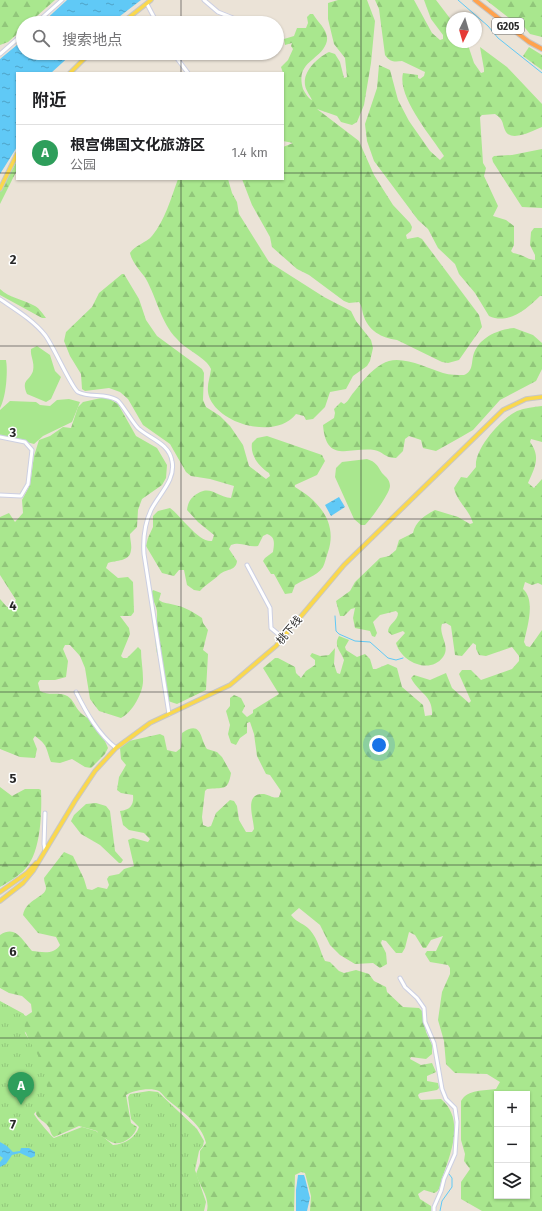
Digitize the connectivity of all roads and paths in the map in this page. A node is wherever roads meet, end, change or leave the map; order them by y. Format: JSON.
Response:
{"nodes":[{"id":1,"x":62,"y":0,"type":"edge"},
{"id":2,"x":151,"y":0,"type":"edge"},
{"id":3,"x":204,"y":0,"type":"edge"},
{"id":4,"x":475,"y":0,"type":"edge"},
{"id":5,"x":147,"y":4,"type":"junction"},
{"id":6,"x":44,"y":16,"type":"edge"},
{"id":7,"x":131,"y":16,"type":"edge"},
{"id":8,"x":153,"y":16,"type":"edge"},
{"id":9,"x":228,"y":16,"type":"edge"},
{"id":10,"x":16,"y":40,"type":"edge"},
{"id":11,"x":542,"y":49,"type":"edge"},
{"id":12,"x":0,"y":54,"type":"edge"},
{"id":13,"x":83,"y":60,"type":"edge"},
{"id":14,"x":178,"y":60,"type":"edge"},
{"id":15,"x":71,"y":72,"type":"edge"},
{"id":16,"x":187,"y":72,"type":"edge"},
{"id":17,"x":16,"y":156,"type":"edge"},
{"id":18,"x":0,"y":189,"type":"edge"},
{"id":19,"x":0,"y":299,"type":"edge"},
{"id":20,"x":542,"y":397,"type":"edge"},
{"id":21,"x":0,"y":437,"type":"edge"},
{"id":22,"x":0,"y":495,"type":"edge"},
{"id":23,"x":247,"y":565,"type":"dead end"},
{"id":24,"x":283,"y":638,"type":"junction"},
{"id":25,"x":76,"y":692,"type":"dead end"},
{"id":26,"x":169,"y":714,"type":"junction"},
{"id":27,"x":116,"y":748,"type":"junction"},
{"id":28,"x":45,"y":813,"type":"dead end"},
{"id":29,"x":45,"y":850,"type":"junction"},
{"id":30,"x":38,"y":861,"type":"junction"},
{"id":31,"x":0,"y":892,"type":"edge"},
{"id":32,"x":0,"y":901,"type":"edge"},
{"id":33,"x":400,"y":978,"type":"dead end"},
{"id":34,"x":434,"y":1211,"type":"edge"}],
"edges":[{"from":1,"to":6,"type":"street"},
{"from":2,"to":5,"type":"main road"},
{"from":3,"to":9,"type":"street"},
{"from":4,"to":11,"type":"highway","number":"G205"},
{"from":5,"to":7,"type":"main road"},
{"from":5,"to":8,"type":"street"},
{"from":10,"to":12,"type":"street"},
{"from":13,"to":15,"type":"main road"},
{"from":14,"to":16,"type":"street"},
{"from":17,"to":18,"type":"main road"},
{"from":19,"to":26,"type":"street"},
{"from":20,"to":24,"type":"main road","name":"桃下线"},
{"from":21,"to":22,"type":"street"},
{"from":23,"to":24,"type":"street"},
{"from":24,"to":26,"type":"main road","name":"桃下线"},
{"from":25,"to":27,"type":"street"},
{"from":26,"to":27,"type":"main road","name":"桃下线"},
{"from":27,"to":29,"type":"main road","name":"桃下线"},
{"from":28,"to":29,"type":"street"},
{"from":29,"to":30,"type":"main road","name":"桃下线"},
{"from":30,"to":31,"type":"main road"},
{"from":30,"to":32,"type":"main road"},
{"from":33,"to":34,"type":"street"}]}
